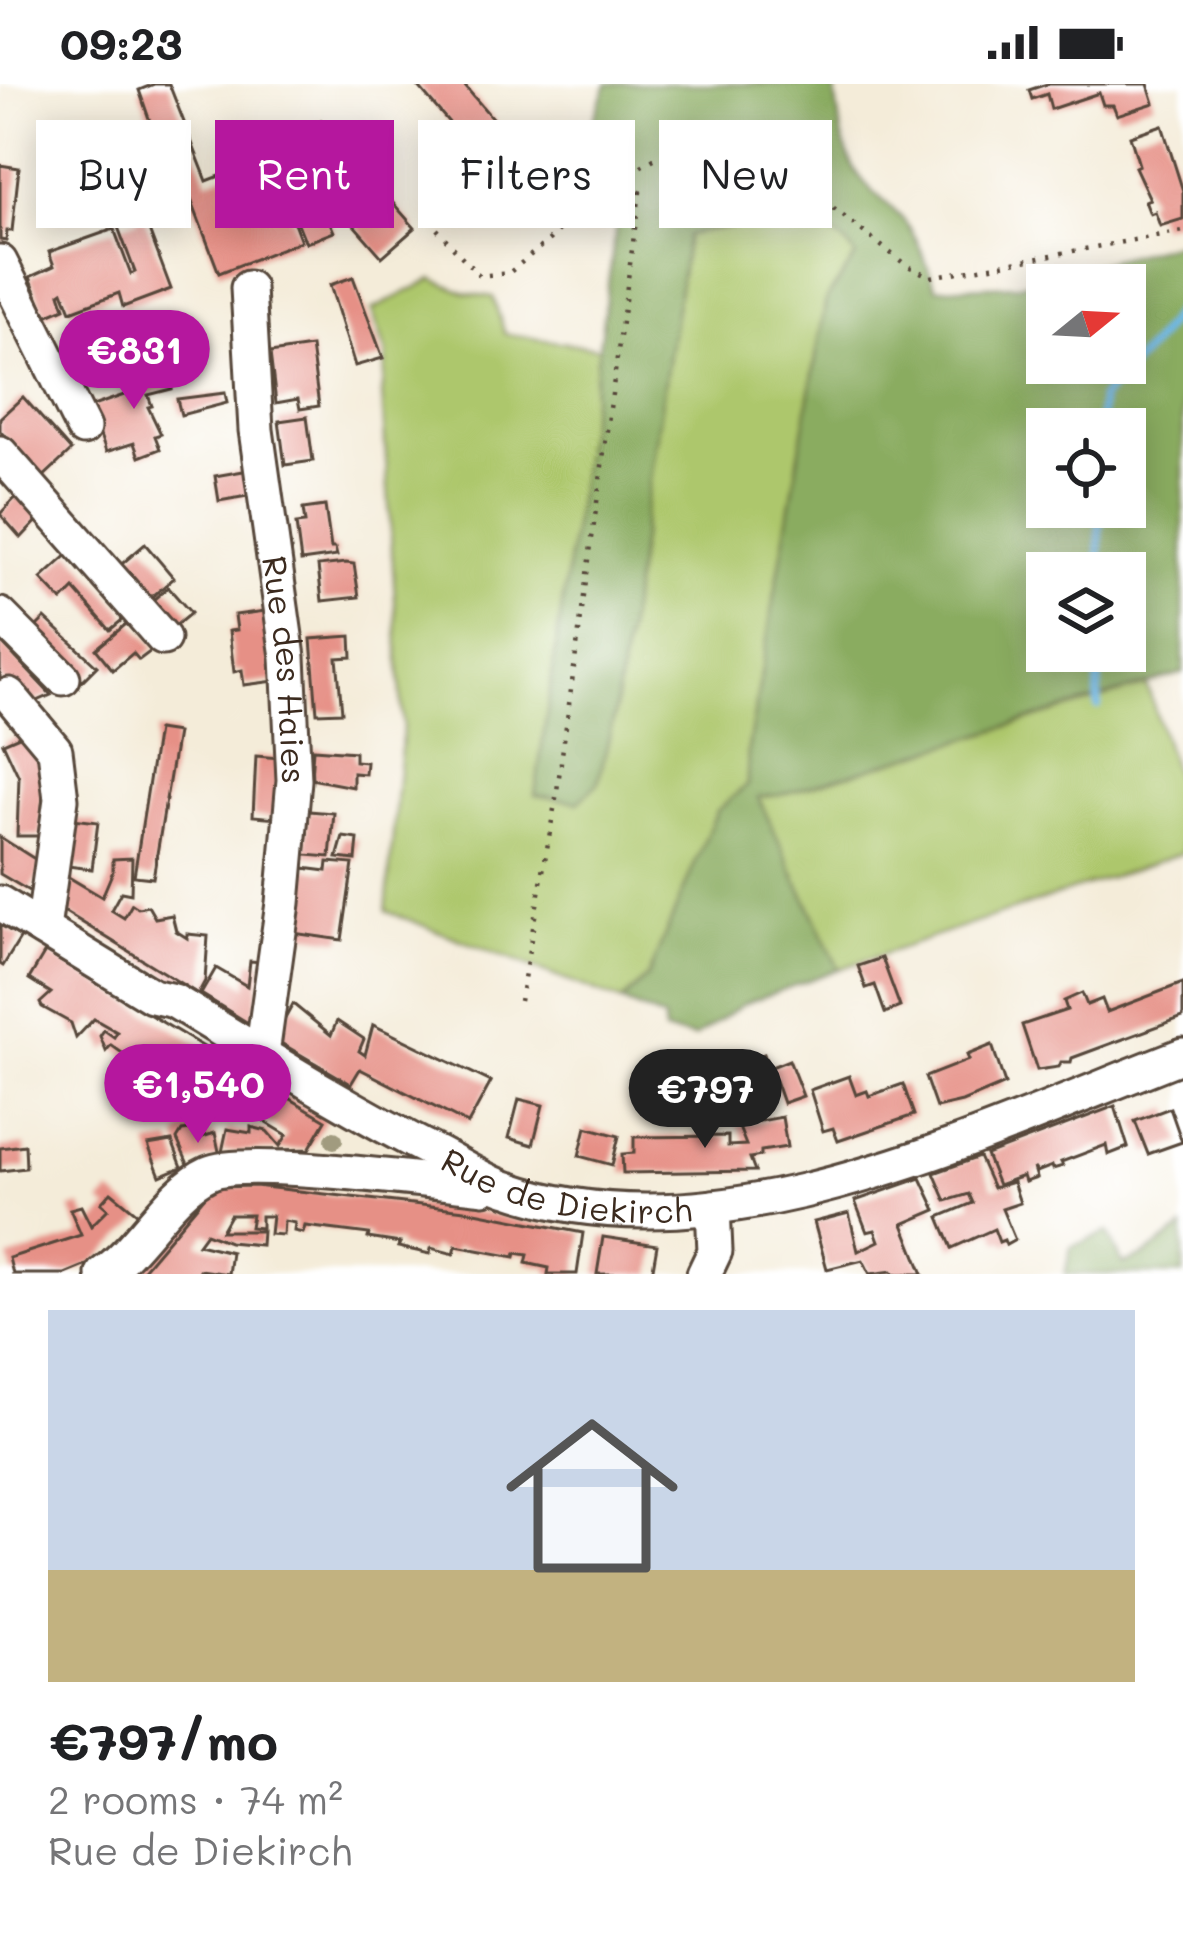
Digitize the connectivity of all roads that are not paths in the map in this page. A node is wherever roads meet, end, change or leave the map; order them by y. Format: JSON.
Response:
{"nodes":[{"id":1,"x":0,"y":262,"type":"edge"},
{"id":2,"x":248,"y":288,"type":"dead end"},
{"id":3,"x":83,"y":428,"type":"dead end"},
{"id":4,"x":0,"y":453,"type":"edge"},
{"id":5,"x":0,"y":615,"type":"edge"},
{"id":6,"x":163,"y":638,"type":"dead end"},
{"id":7,"x":64,"y":678,"type":"dead end"},
{"id":8,"x":4,"y":690,"type":"edge"},
{"id":9,"x":0,"y":903,"type":"edge"},
{"id":10,"x":43,"y":929,"type":"junction"},
{"id":11,"x":262,"y":1054,"type":"junction"},
{"id":12,"x":1183,"y":1055,"type":"edge"},
{"id":13,"x":407,"y":1138,"type":"junction"},
{"id":14,"x":391,"y":1178,"type":"junction"},
{"id":15,"x":506,"y":1189,"type":"junction"},
{"id":16,"x":713,"y":1207,"type":"junction"},
{"id":17,"x":104,"y":1274,"type":"edge"},
{"id":18,"x":704,"y":1274,"type":"edge"}],
"edges":[{"from":1,"to":3,"type":"street"},
{"from":2,"to":11,"type":"street","name":"Rue des Haies"},
{"from":4,"to":6,"type":"street"},
{"from":5,"to":7,"type":"street"},
{"from":8,"to":10,"type":"street"},
{"from":9,"to":10,"type":"street","name":"Rue de Diekirch"},
{"from":10,"to":11,"type":"street","name":"Rue de Diekirch"},
{"from":11,"to":13,"type":"street","name":"Rue de Diekirch"},
{"from":12,"to":16,"type":"street","name":"Rue de Diekirch"},
{"from":13,"to":14,"type":"street"},
{"from":13,"to":15,"type":"street","name":"Rue de Diekirch"},
{"from":14,"to":15,"type":"street"},
{"from":14,"to":17,"type":"street"},
{"from":15,"to":16,"type":"street","name":"Rue de Diekirch"},
{"from":16,"to":18,"type":"street"}]}
